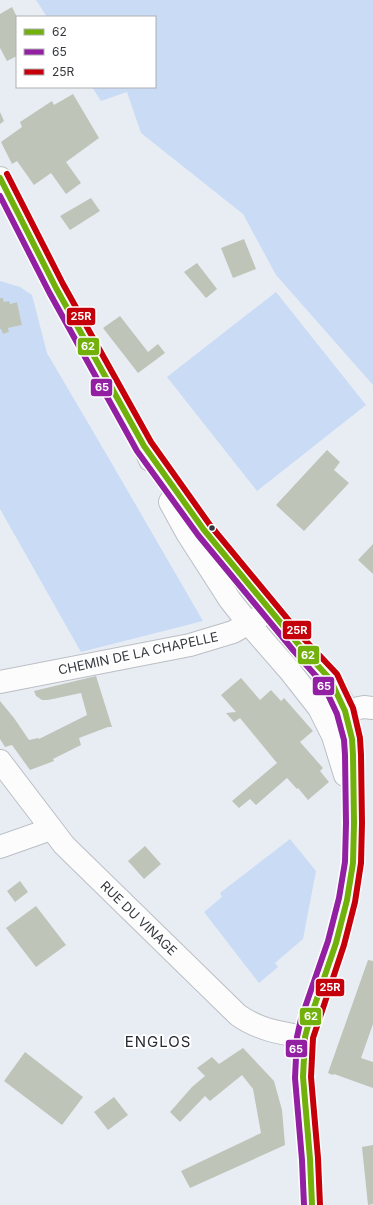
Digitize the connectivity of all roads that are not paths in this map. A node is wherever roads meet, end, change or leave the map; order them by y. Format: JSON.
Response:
{"nodes":[{"id":1,"x":0,"y":178,"type":"edge"},
{"id":2,"x":144,"y":446,"type":"junction"},
{"id":3,"x":271,"y":611,"type":"junction"},
{"id":4,"x":249,"y":624,"type":"junction"},
{"id":5,"x":0,"y":682,"type":"edge"},
{"id":6,"x":373,"y":708,"type":"edge"},
{"id":7,"x":345,"y":711,"type":"junction"},
{"id":8,"x":0,"y":761,"type":"edge"},
{"id":9,"x":354,"y":803,"type":"junction"},
{"id":10,"x":51,"y":829,"type":"junction"},
{"id":11,"x":0,"y":846,"type":"edge"},
{"id":12,"x":305,"y":1037,"type":"junction"},
{"id":13,"x":312,"y":1205,"type":"edge"}],
"edges":[{"from":1,"to":2,"type":"street"},
{"from":2,"to":3,"type":"street"},
{"from":2,"to":4,"type":"street"},
{"from":3,"to":4,"type":"street","name":"CHEMIN DE LA CHAPELLE"},
{"from":3,"to":7,"type":"street"},
{"from":4,"to":5,"type":"street","name":"CHEMIN DE LA CHAPELLE"},
{"from":4,"to":9,"type":"street"},
{"from":6,"to":7,"type":"street"},
{"from":7,"to":9,"type":"street"},
{"from":8,"to":10,"type":"street","name":"RUE DU VINAGE"},
{"from":9,"to":12,"type":"street"},
{"from":10,"to":11,"type":"street"},
{"from":10,"to":12,"type":"street","name":"RUE DU VINAGE"},
{"from":12,"to":13,"type":"street"}]}
